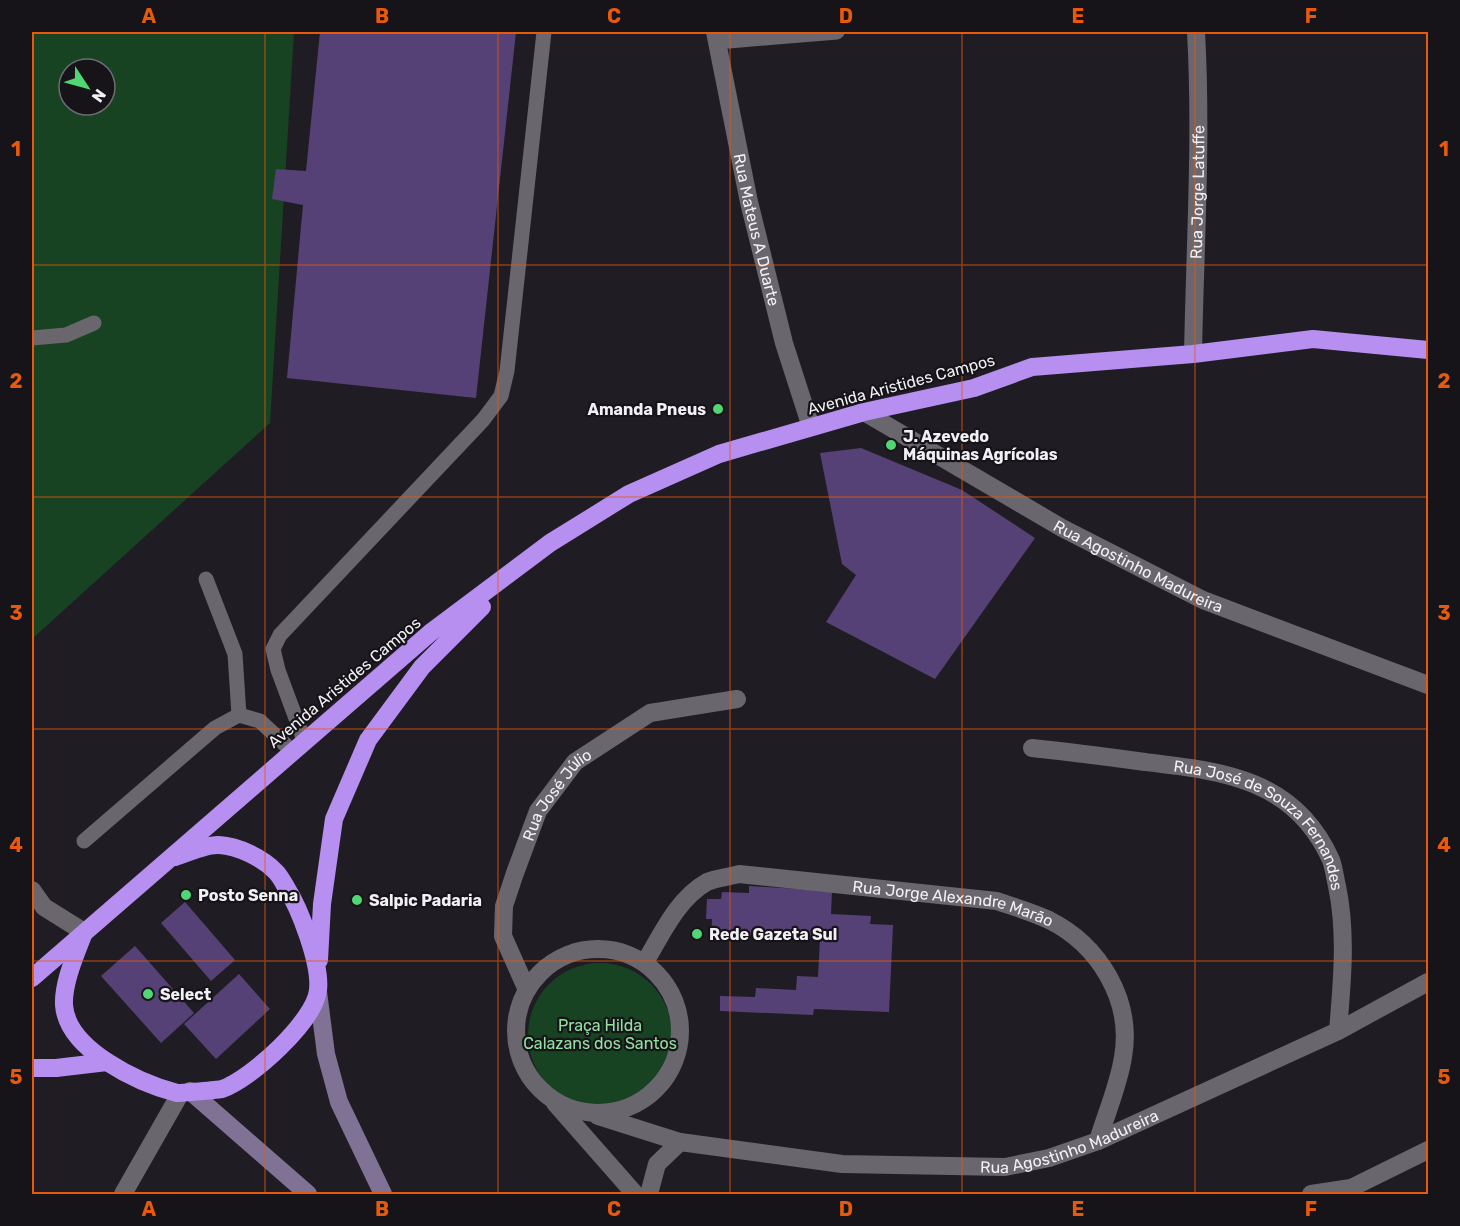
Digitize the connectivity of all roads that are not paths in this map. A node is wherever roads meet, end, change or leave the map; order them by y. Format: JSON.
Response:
{"nodes":[{"id":1,"x":544,"y":32,"type":"edge"},
{"id":2,"x":837,"y":32,"type":"edge"},
{"id":3,"x":1196,"y":32,"type":"edge"},
{"id":4,"x":716,"y":37,"type":"edge"},
{"id":5,"x":94,"y":323,"type":"dead end"},
{"id":6,"x":32,"y":338,"type":"edge"},
{"id":7,"x":1428,"y":350,"type":"edge"},
{"id":8,"x":1193,"y":354,"type":"junction"},
{"id":9,"x":864,"y":412,"type":"junction"},
{"id":10,"x":811,"y":427,"type":"junction"},
{"id":11,"x":550,"y":543,"type":"junction"},
{"id":12,"x":206,"y":579,"type":"dead end"},
{"id":13,"x":1428,"y":685,"type":"edge"},
{"id":14,"x":736,"y":699,"type":"dead end"},
{"id":15,"x":239,"y":715,"type":"junction"},
{"id":16,"x":298,"y":746,"type":"junction"},
{"id":17,"x":1032,"y":748,"type":"dead end"},
{"id":18,"x":84,"y":841,"type":"dead end"},
{"id":19,"x":171,"y":858,"type":"junction"},
{"id":20,"x":32,"y":890,"type":"edge"},
{"id":21,"x":84,"y":932,"type":"junction"},
{"id":22,"x":645,"y":962,"type":"junction"},
{"id":23,"x":318,"y":971,"type":"junction"},
{"id":24,"x":32,"y":978,"type":"edge"},
{"id":25,"x":1428,"y":982,"type":"edge"},
{"id":26,"x":527,"y":990,"type":"junction"},
{"id":27,"x":318,"y":992,"type":"junction"},
{"id":28,"x":1338,"y":1031,"type":"junction"},
{"id":29,"x":107,"y":1062,"type":"junction"},
{"id":30,"x":32,"y":1068,"type":"edge"},
{"id":31,"x":185,"y":1092,"type":"junction"},
{"id":32,"x":552,"y":1100,"type":"junction"},
{"id":33,"x":591,"y":1113,"type":"junction"},
{"id":34,"x":1098,"y":1141,"type":"junction"},
{"id":35,"x":680,"y":1142,"type":"junction"},
{"id":36,"x":1428,"y":1150,"type":"edge"},
{"id":37,"x":1347,"y":1191,"type":"edge"},
{"id":38,"x":123,"y":1194,"type":"edge"},
{"id":39,"x":308,"y":1194,"type":"edge"},
{"id":40,"x":383,"y":1194,"type":"edge"},
{"id":41,"x":635,"y":1194,"type":"edge"},
{"id":42,"x":649,"y":1194,"type":"edge"},
{"id":43,"x":1311,"y":1194,"type":"edge"}],
"edges":[{"from":1,"to":16,"type":"lane"},
{"from":2,"to":4,"type":"lane"},
{"from":3,"to":8,"type":"street","name":"Rua Jorge Latuffe"},
{"from":4,"to":10,"type":"street","name":"Rua Mateus A Duarte"},
{"from":5,"to":6,"type":"lane"},
{"from":7,"to":8,"type":"highway","name":"Avenida Aristides Campos"},
{"from":8,"to":9,"type":"highway","name":"Avenida Aristides Campos"},
{"from":9,"to":10,"type":"highway","name":"Avenida Aristides Campos"},
{"from":9,"to":13,"type":"street","name":"Rua Agostinho Madureira"},
{"from":10,"to":11,"type":"highway","name":"Avenida Aristides Campos"},
{"from":11,"to":16,"type":"highway","name":"Avenida Aristides Campos"},
{"from":11,"to":23,"type":"highway","name":"Avenida Aristides Campos"},
{"from":12,"to":15,"type":"lane"},
{"from":14,"to":26,"type":"street","name":"Rua José Júlio"},
{"from":15,"to":16,"type":"lane"},
{"from":15,"to":18,"type":"lane"},
{"from":16,"to":19,"type":"highway","name":"Avenida Aristides Campos"},
{"from":17,"to":28,"type":"street","name":"Rua José de Souza Fernandes"},
{"from":19,"to":21,"type":"highway","name":"Avenida Aristides Campos"},
{"from":19,"to":23,"type":"highway"},
{"from":20,"to":21,"type":"street"},
{"from":21,"to":24,"type":"highway","name":"Avenida Aristides Campos"},
{"from":21,"to":29,"type":"highway"},
{"from":22,"to":26,"type":"street"},
{"from":22,"to":33,"type":"street"},
{"from":22,"to":34,"type":"street","name":"Rua Jorge Alexandre Marão"},
{"from":23,"to":27,"type":"highway"},
{"from":25,"to":28,"type":"street","name":"Rua Agostinho Madureira"},
{"from":26,"to":32,"type":"street"},
{"from":27,"to":31,"type":"highway"},
{"from":27,"to":40,"type":"main road"},
{"from":28,"to":34,"type":"street","name":"Rua Agostinho Madureira"},
{"from":29,"to":30,"type":"highway"},
{"from":29,"to":31,"type":"highway"},
{"from":31,"to":38,"type":"street"},
{"from":31,"to":39,"type":"main road"},
{"from":32,"to":33,"type":"street"},
{"from":32,"to":41,"type":"street"},
{"from":33,"to":35,"type":"street","name":"Rua Agostinho Madureira"},
{"from":34,"to":35,"type":"street","name":"Rua Agostinho Madureira"},
{"from":35,"to":42,"type":"street"},
{"from":36,"to":37,"type":"street"},
{"from":37,"to":43,"type":"street"}]}
